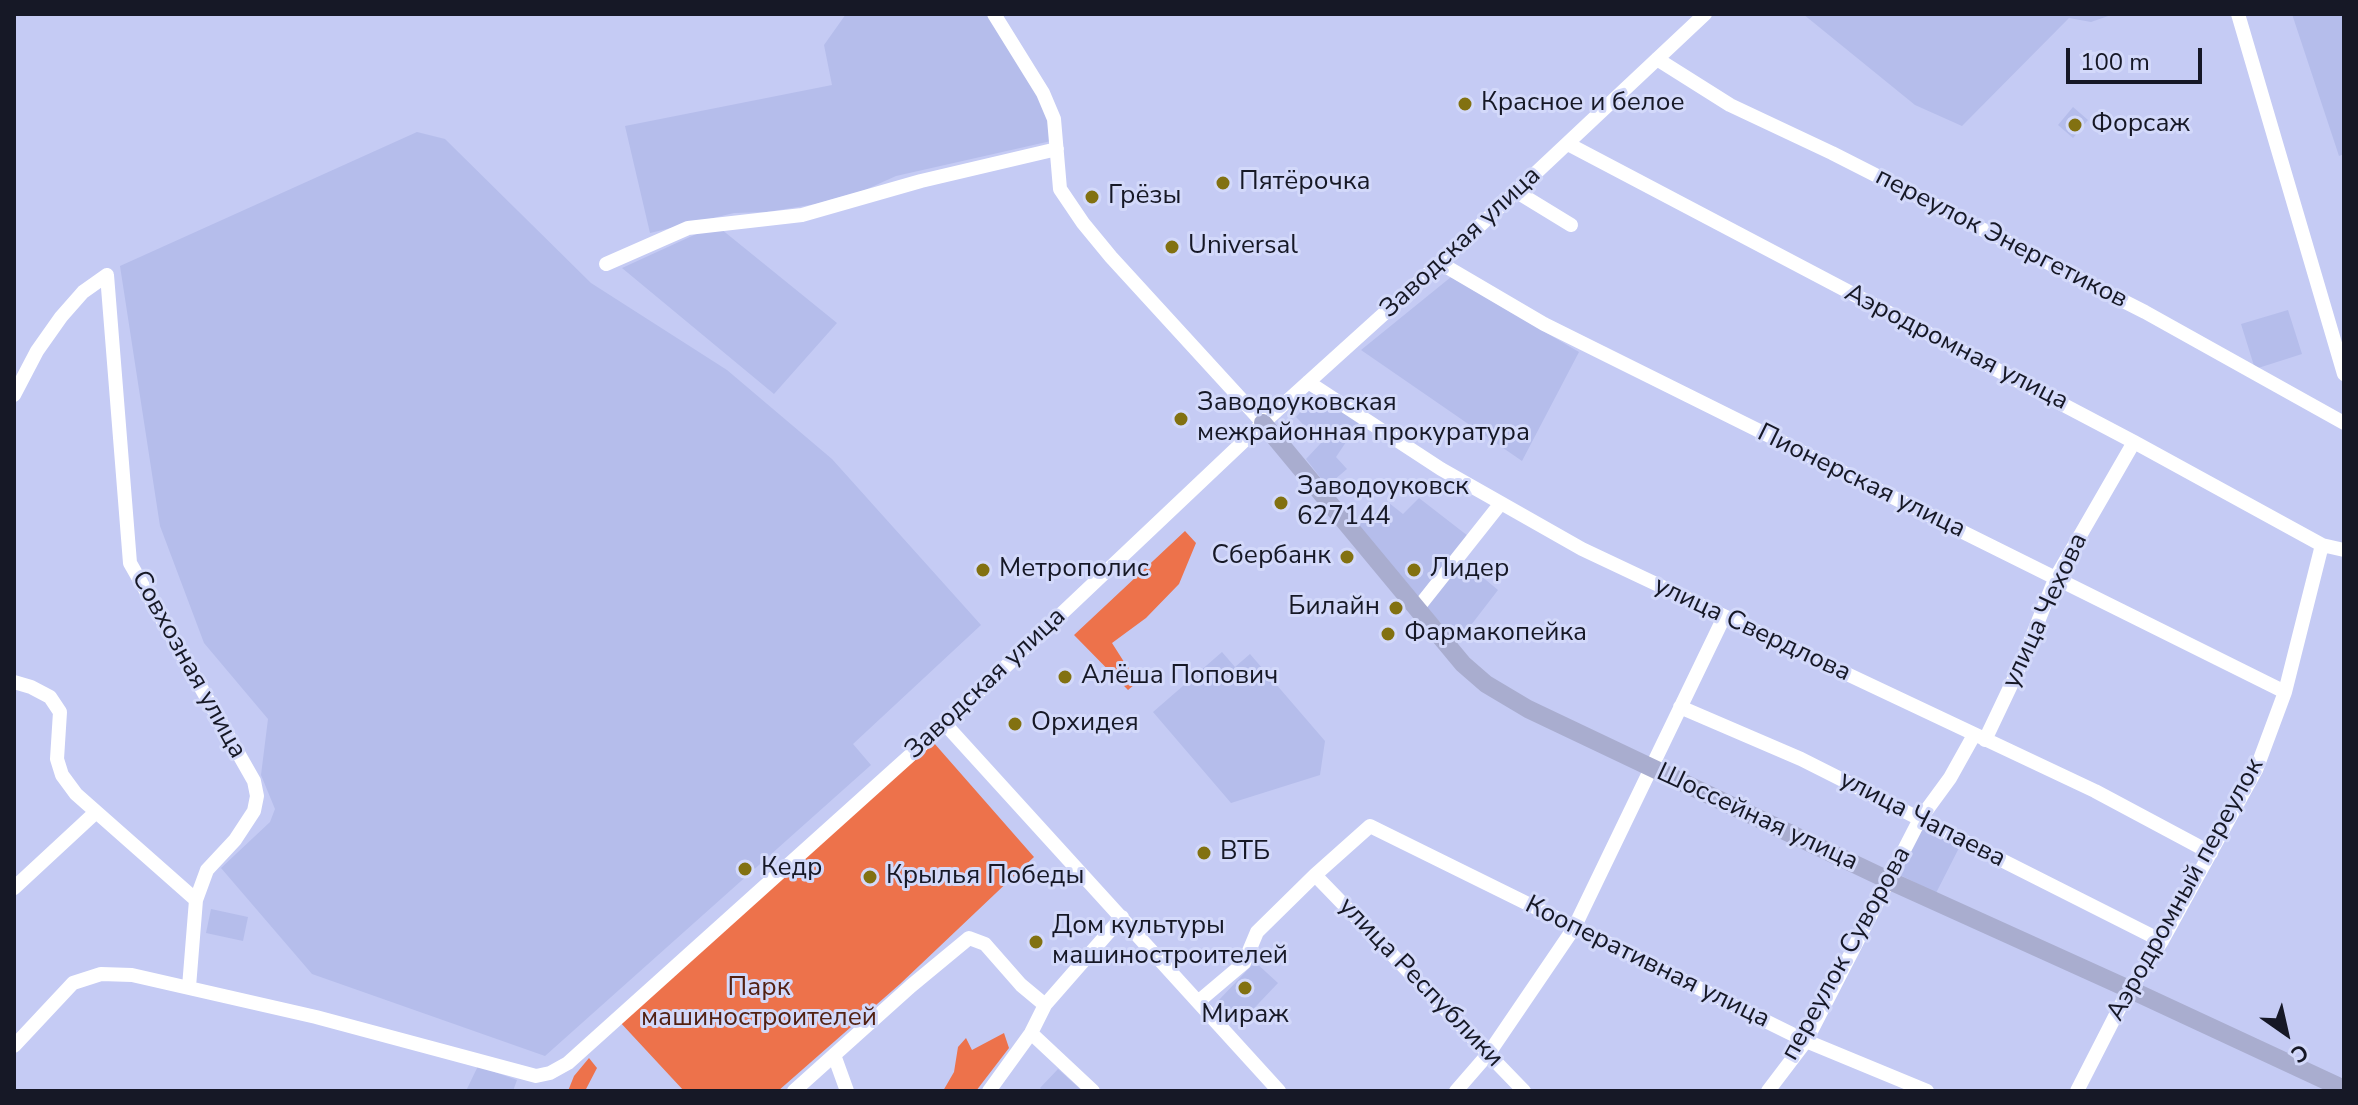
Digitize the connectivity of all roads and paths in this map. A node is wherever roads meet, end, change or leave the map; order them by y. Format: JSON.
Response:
{"nodes":[{"id":1,"x":994,"y":14,"type":"edge"},
{"id":2,"x":1705,"y":14,"type":"edge"},
{"id":3,"x":2238,"y":14,"type":"edge"},
{"id":4,"x":1657,"y":59,"type":"junction"},
{"id":5,"x":1568,"y":144,"type":"junction"},
{"id":6,"x":1057,"y":149,"type":"junction"},
{"id":7,"x":1517,"y":192,"type":"junction"},
{"id":8,"x":1571,"y":225,"type":"dead end"},
{"id":9,"x":1440,"y":263,"type":"junction"},
{"id":10,"x":606,"y":264,"type":"dead end"},
{"id":11,"x":2344,"y":374,"type":"edge"},
{"id":12,"x":1308,"y":382,"type":"junction"},
{"id":13,"x":14,"y":395,"type":"edge"},
{"id":14,"x":1263,"y":423,"type":"junction"},
{"id":15,"x":2344,"y":423,"type":"edge"},
{"id":16,"x":2134,"y":442,"type":"junction"},
{"id":17,"x":1501,"y":503,"type":"junction"},
{"id":18,"x":2322,"y":545,"type":"junction"},
{"id":19,"x":2344,"y":550,"type":"edge"},
{"id":20,"x":2055,"y":579,"type":"junction"},
{"id":21,"x":1417,"y":609,"type":"junction"},
{"id":22,"x":1724,"y":617,"type":"junction"},
{"id":23,"x":14,"y":682,"type":"edge"},
{"id":24,"x":2285,"y":692,"type":"junction"},
{"id":25,"x":1680,"y":707,"type":"junction"},
{"id":26,"x":945,"y":724,"type":"junction"},
{"id":27,"x":1979,"y":738,"type":"junction"},
{"id":28,"x":1653,"y":769,"type":"junction"},
{"id":29,"x":96,"y":812,"type":"junction"},
{"id":30,"x":1920,"y":819,"type":"junction"},
{"id":31,"x":2211,"y":853,"type":"junction"},
{"id":32,"x":1315,"y":875,"type":"junction"},
{"id":33,"x":1888,"y":880,"type":"junction"},
{"id":34,"x":14,"y":888,"type":"edge"},
{"id":35,"x":196,"y":900,"type":"junction"},
{"id":36,"x":1122,"y":917,"type":"junction"},
{"id":37,"x":1574,"y":928,"type":"junction"},
{"id":38,"x":2162,"y":941,"type":"junction"},
{"id":39,"x":189,"y":987,"type":"junction"},
{"id":40,"x":2131,"y":990,"type":"junction"},
{"id":41,"x":1199,"y":1001,"type":"junction"},
{"id":42,"x":1045,"y":1005,"type":"junction"},
{"id":43,"x":1031,"y":1033,"type":"junction"},
{"id":44,"x":1806,"y":1041,"type":"junction"},
{"id":45,"x":14,"y":1046,"type":"edge"},
{"id":46,"x":1489,"y":1053,"type":"junction"},
{"id":47,"x":834,"y":1055,"type":"junction"},
{"id":48,"x":536,"y":1076,"type":"junction"},
{"id":49,"x":2344,"y":1089,"type":"edge"},
{"id":50,"x":543,"y":1091,"type":"edge"},
{"id":51,"x":794,"y":1091,"type":"edge"},
{"id":52,"x":847,"y":1091,"type":"edge"},
{"id":53,"x":989,"y":1091,"type":"edge"},
{"id":54,"x":1093,"y":1091,"type":"edge"},
{"id":55,"x":1279,"y":1091,"type":"edge"},
{"id":56,"x":1456,"y":1091,"type":"edge"},
{"id":57,"x":1524,"y":1091,"type":"edge"},
{"id":58,"x":1768,"y":1091,"type":"edge"},
{"id":59,"x":1927,"y":1091,"type":"edge"},
{"id":60,"x":2077,"y":1091,"type":"edge"}],
"edges":[{"from":1,"to":6,"type":"street"},
{"from":2,"to":4,"type":"street","name":"Заводская улица"},
{"from":3,"to":11,"type":"street"},
{"from":4,"to":5,"type":"street","name":"Заводская улица"},
{"from":4,"to":15,"type":"street","name":"переулок Энергетиков"},
{"from":5,"to":7,"type":"street","name":"Заводская улица"},
{"from":5,"to":16,"type":"street","name":"Аэродромная улица"},
{"from":6,"to":10,"type":"street"},
{"from":6,"to":14,"type":"street"},
{"from":7,"to":8,"type":"street"},
{"from":7,"to":9,"type":"street","name":"Заводская улица"},
{"from":9,"to":12,"type":"street","name":"Заводская улица"},
{"from":9,"to":20,"type":"street","name":"Пионерская улица"},
{"from":12,"to":14,"type":"street","name":"Заводская улица"},
{"from":12,"to":17,"type":"street","name":"улица Свердлова"},
{"from":13,"to":35,"type":"street","name":"Совхозная улица"},
{"from":14,"to":21,"type":"main road","name":"Шоссейная улица"},
{"from":14,"to":26,"type":"street","name":"Заводская улица"},
{"from":16,"to":18,"type":"street","name":"Аэродромная улица"},
{"from":16,"to":20,"type":"street","name":"улица Чехова"},
{"from":17,"to":21,"type":"street"},
{"from":17,"to":22,"type":"street","name":"улица Свердлова"},
{"from":18,"to":19,"type":"street","name":"Аэродромная улица"},
{"from":18,"to":24,"type":"street","name":"Аэродромный переулок"},
{"from":20,"to":24,"type":"street","name":"Пионерская улица"},
{"from":20,"to":27,"type":"street","name":"улица Чехова"},
{"from":21,"to":28,"type":"main road","name":"Шоссейная улица"},
{"from":22,"to":25,"type":"street"},
{"from":22,"to":27,"type":"street","name":"улица Свердлова"},
{"from":23,"to":29,"type":"street"},
{"from":24,"to":31,"type":"street","name":"Аэродромный переулок"},
{"from":25,"to":28,"type":"street"},
{"from":25,"to":30,"type":"street","name":"улица Чапаева"},
{"from":26,"to":36,"type":"street"},
{"from":26,"to":48,"type":"street","name":"Заводская улица"},
{"from":27,"to":30,"type":"street","name":"переулок Суворова"},
{"from":27,"to":31,"type":"street","name":"улица Свердлова"},
{"from":28,"to":33,"type":"main road","name":"Шоссейная улица"},
{"from":28,"to":37,"type":"street"},
{"from":29,"to":34,"type":"street"},
{"from":29,"to":35,"type":"street"},
{"from":30,"to":33,"type":"street","name":"переулок Суворова"},
{"from":30,"to":38,"type":"street","name":"улица Чапаева"},
{"from":31,"to":38,"type":"street","name":"Аэродромный переулок"},
{"from":32,"to":37,"type":"street","name":"Кооперативная улица"},
{"from":32,"to":41,"type":"street"},
{"from":32,"to":46,"type":"street","name":"улица Республики"},
{"from":33,"to":40,"type":"main road","name":"Шоссейная улица"},
{"from":33,"to":44,"type":"street","name":"переулок Суворова"},
{"from":35,"to":39,"type":"street","name":"Совхозная улица"},
{"from":36,"to":41,"type":"street"},
{"from":36,"to":42,"type":"street"},
{"from":37,"to":44,"type":"street","name":"Кооперативная улица"},
{"from":37,"to":46,"type":"street"},
{"from":38,"to":40,"type":"street","name":"Аэродромный переулок"},
{"from":39,"to":45,"type":"street"},
{"from":39,"to":48,"type":"street"},
{"from":40,"to":49,"type":"main road","name":"Шоссейная улица"},
{"from":40,"to":60,"type":"street","name":"Аэродромный переулок"},
{"from":41,"to":55,"type":"street"},
{"from":42,"to":43,"type":"street"},
{"from":42,"to":47,"type":"street"},
{"from":43,"to":53,"type":"street"},
{"from":43,"to":54,"type":"street"},
{"from":44,"to":58,"type":"street","name":"переулок Суворова"},
{"from":44,"to":59,"type":"street","name":"Кооперативная улица"},
{"from":46,"to":56,"type":"street"},
{"from":46,"to":57,"type":"street","name":"улица Республики"},
{"from":47,"to":51,"type":"street"},
{"from":47,"to":52,"type":"street"},
{"from":48,"to":50,"type":"street"}]}
